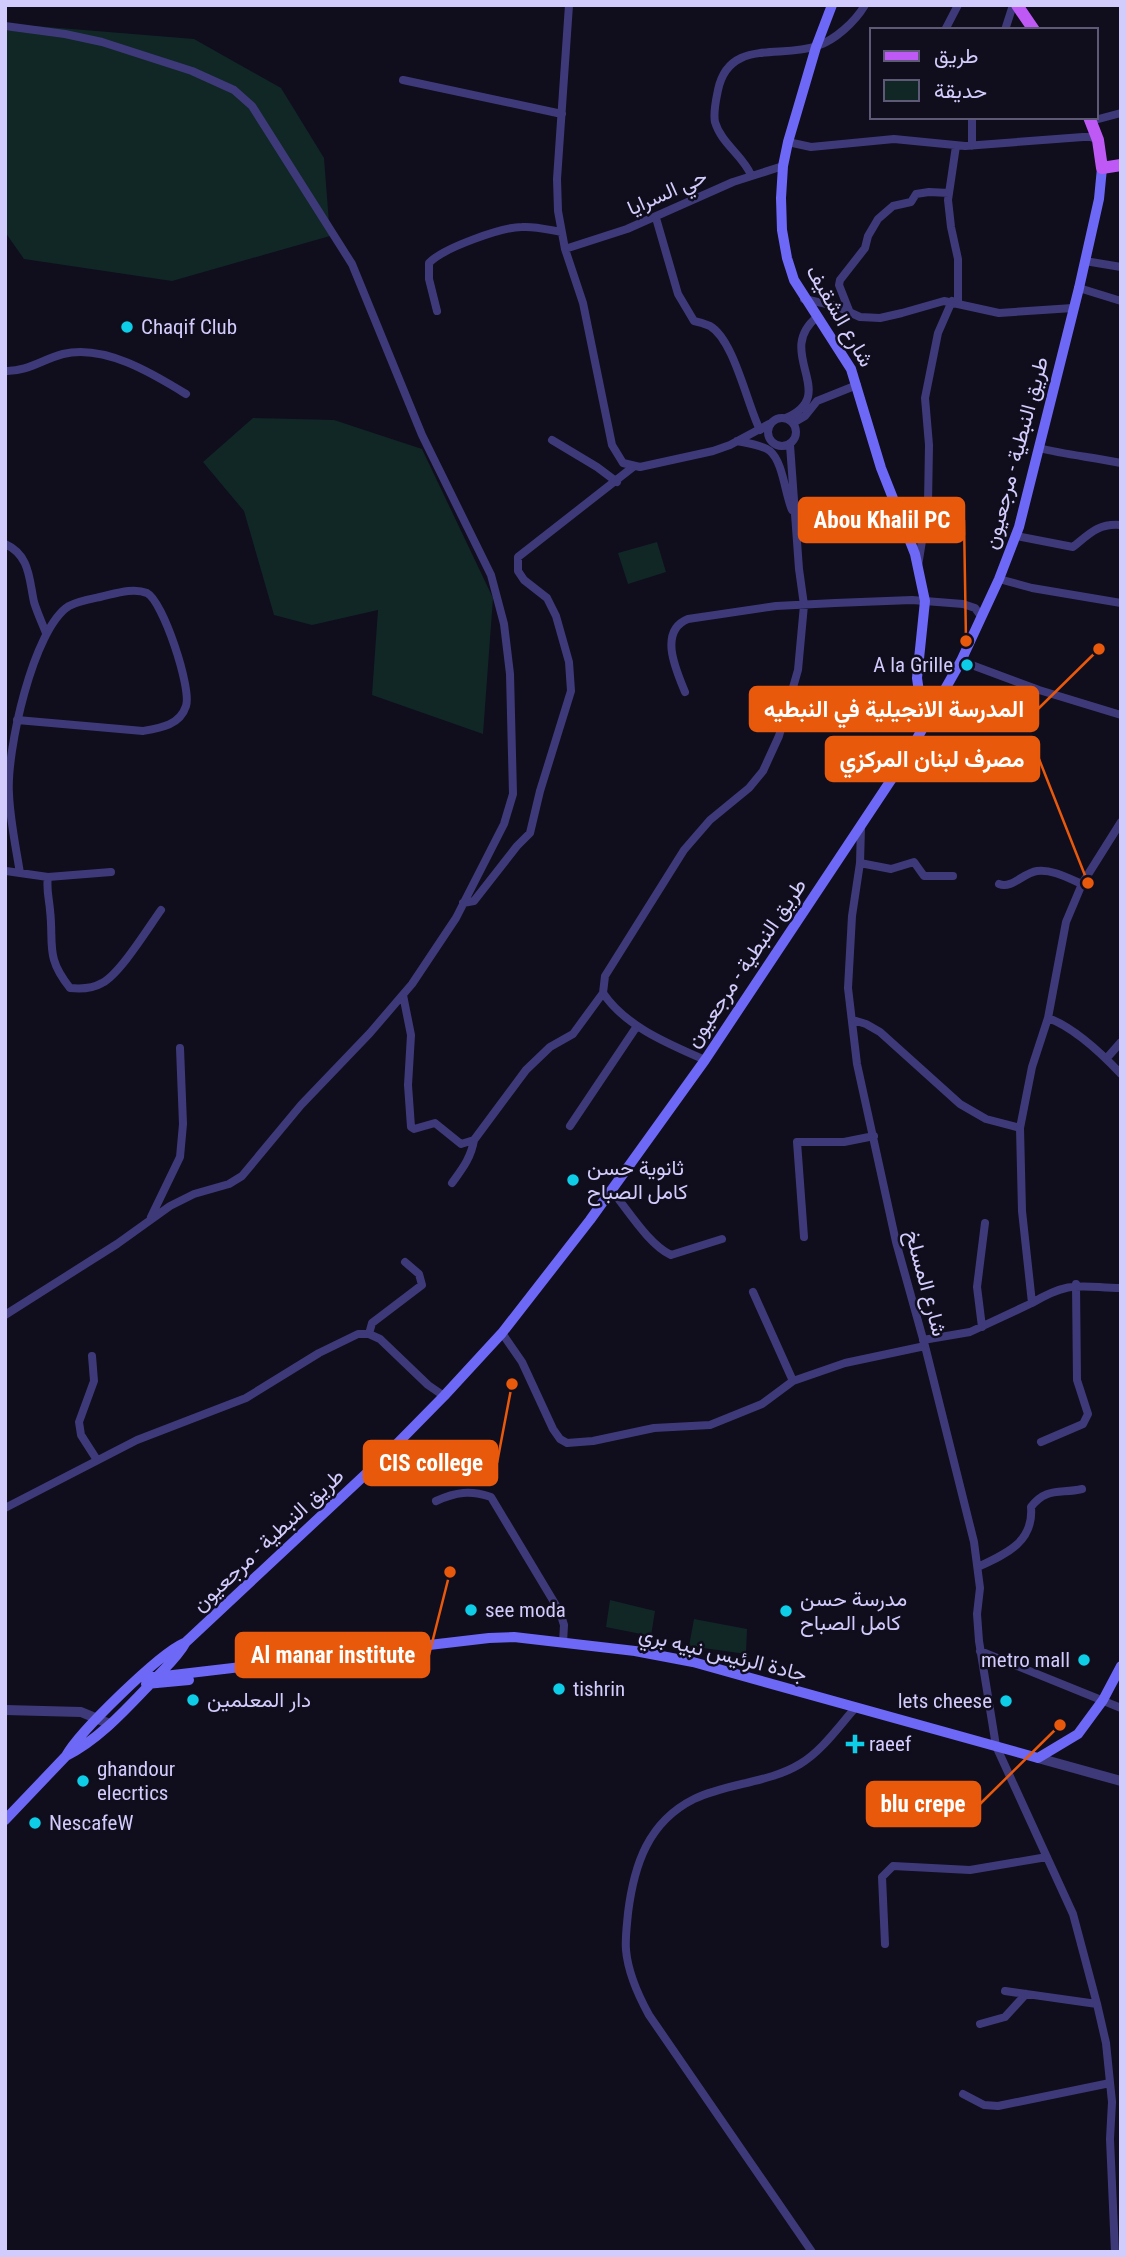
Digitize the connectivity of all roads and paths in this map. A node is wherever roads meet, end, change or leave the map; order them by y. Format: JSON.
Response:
{"nodes":[{"id":1,"x":569,"y":5,"type":"edge"},
{"id":2,"x":832,"y":5,"type":"edge"},
{"id":3,"x":865,"y":5,"type":"edge"},
{"id":4,"x":958,"y":5,"type":"edge"},
{"id":5,"x":1015,"y":5,"type":"edge"},
{"id":6,"x":5,"y":26,"type":"edge"},
{"id":7,"x":947,"y":28,"type":"edge"},
{"id":8,"x":1006,"y":28,"type":"edge"},
{"id":9,"x":1032,"y":28,"type":"edge"},
{"id":10,"x":816,"y":47,"type":"junction"},
{"id":11,"x":403,"y":80,"type":"dead end"},
{"id":12,"x":1121,"y":113,"type":"edge"},
{"id":13,"x":562,"y":114,"type":"junction"},
{"id":14,"x":1098,"y":117,"type":"edge"},
{"id":15,"x":972,"y":119,"type":"edge"},
{"id":16,"x":1090,"y":119,"type":"edge"},
{"id":17,"x":1098,"y":140,"type":"junction"},
{"id":18,"x":788,"y":142,"type":"junction"},
{"id":19,"x":956,"y":146,"type":"junction"},
{"id":20,"x":972,"y":146,"type":"junction"},
{"id":21,"x":1121,"y":165,"type":"edge"},
{"id":22,"x":783,"y":166,"type":"junction"},
{"id":23,"x":1102,"y":168,"type":"junction"},
{"id":24,"x":751,"y":175,"type":"junction"},
{"id":25,"x":948,"y":193,"type":"junction"},
{"id":26,"x":656,"y":218,"type":"junction"},
{"id":27,"x":562,"y":232,"type":"junction"},
{"id":28,"x":565,"y":249,"type":"junction"},
{"id":29,"x":1085,"y":261,"type":"junction"},
{"id":30,"x":1121,"y":267,"type":"edge"},
{"id":31,"x":1079,"y":288,"type":"junction"},
{"id":32,"x":804,"y":299,"type":"junction"},
{"id":33,"x":1121,"y":301,"type":"edge"},
{"id":34,"x":955,"y":302,"type":"junction"},
{"id":35,"x":1073,"y":308,"type":"junction"},
{"id":36,"x":436,"y":311,"type":"dead end"},
{"id":37,"x":850,"y":313,"type":"junction"},
{"id":38,"x":817,"y":317,"type":"junction"},
{"id":39,"x":5,"y":371,"type":"edge"},
{"id":40,"x":857,"y":386,"type":"junction"},
{"id":41,"x":186,"y":394,"type":"dead end"},
{"id":42,"x":790,"y":421,"type":"junction"},
{"id":43,"x":769,"y":424,"type":"junction"},
{"id":44,"x":760,"y":430,"type":"junction"},
{"id":45,"x":552,"y":440,"type":"dead end"},
{"id":46,"x":737,"y":441,"type":"junction"},
{"id":47,"x":790,"y":445,"type":"junction"},
{"id":48,"x":771,"y":447,"type":"junction"},
{"id":49,"x":1038,"y":448,"type":"junction"},
{"id":50,"x":1121,"y":463,"type":"edge"},
{"id":51,"x":633,"y":467,"type":"junction"},
{"id":52,"x":617,"y":482,"type":"junction"},
{"id":53,"x":795,"y":515,"type":"junction"},
{"id":54,"x":1121,"y":525,"type":"edge"},
{"id":55,"x":1016,"y":536,"type":"junction"},
{"id":56,"x":5,"y":544,"type":"edge"},
{"id":57,"x":918,"y":566,"type":"junction"},
{"id":58,"x":999,"y":579,"type":"junction"},
{"id":59,"x":925,"y":601,"type":"junction"},
{"id":60,"x":1121,"y":603,"type":"edge"},
{"id":61,"x":804,"y":605,"type":"junction"},
{"id":62,"x":981,"y":616,"type":"junction"},
{"id":63,"x":46,"y":633,"type":"junction"},
{"id":64,"x":961,"y":661,"type":"junction"},
{"id":65,"x":685,"y":692,"type":"dead end"},
{"id":66,"x":1121,"y":715,"type":"edge"},
{"id":67,"x":17,"y":720,"type":"junction"},
{"id":68,"x":924,"y":727,"type":"junction"},
{"id":69,"x":1121,"y":822,"type":"edge"},
{"id":70,"x":861,"y":827,"type":"junction"},
{"id":71,"x":860,"y":863,"type":"junction"},
{"id":72,"x":6,"y":872,"type":"edge"},
{"id":73,"x":111,"y":872,"type":"dead end"},
{"id":74,"x":20,"y":873,"type":"junction"},
{"id":75,"x":953,"y":876,"type":"dead end"},
{"id":76,"x":48,"y":877,"type":"junction"},
{"id":77,"x":999,"y":884,"type":"dead end"},
{"id":78,"x":1082,"y":884,"type":"junction"},
{"id":79,"x":463,"y":902,"type":"junction"},
{"id":80,"x":161,"y":910,"type":"dead end"},
{"id":81,"x":603,"y":993,"type":"junction"},
{"id":82,"x":403,"y":995,"type":"junction"},
{"id":83,"x":1048,"y":1018,"type":"junction"},
{"id":84,"x":853,"y":1020,"type":"junction"},
{"id":85,"x":637,"y":1026,"type":"junction"},
{"id":86,"x":1121,"y":1042,"type":"edge"},
{"id":87,"x":180,"y":1048,"type":"dead end"},
{"id":88,"x":1106,"y":1059,"type":"junction"},
{"id":89,"x":705,"y":1060,"type":"junction"},
{"id":90,"x":1121,"y":1074,"type":"edge"},
{"id":91,"x":570,"y":1126,"type":"dead end"},
{"id":92,"x":1020,"y":1128,"type":"junction"},
{"id":93,"x":874,"y":1136,"type":"junction"},
{"id":94,"x":474,"y":1140,"type":"junction"},
{"id":95,"x":452,"y":1183,"type":"dead end"},
{"id":96,"x":612,"y":1191,"type":"junction"},
{"id":97,"x":150,"y":1220,"type":"junction"},
{"id":98,"x":985,"y":1223,"type":"dead end"},
{"id":99,"x":804,"y":1237,"type":"dead end"},
{"id":100,"x":722,"y":1239,"type":"dead end"},
{"id":101,"x":405,"y":1262,"type":"dead end"},
{"id":102,"x":1076,"y":1284,"type":"junction"},
{"id":103,"x":1121,"y":1288,"type":"edge"},
{"id":104,"x":753,"y":1292,"type":"dead end"},
{"id":105,"x":1032,"y":1303,"type":"junction"},
{"id":106,"x":5,"y":1315,"type":"edge"},
{"id":107,"x":982,"y":1328,"type":"junction"},
{"id":108,"x":502,"y":1332,"type":"junction"},
{"id":109,"x":369,"y":1334,"type":"junction"},
{"id":110,"x":924,"y":1343,"type":"junction"},
{"id":111,"x":92,"y":1356,"type":"dead end"},
{"id":112,"x":793,"y":1381,"type":"junction"},
{"id":113,"x":444,"y":1396,"type":"junction"},
{"id":114,"x":1041,"y":1442,"type":"dead end"},
{"id":115,"x":97,"y":1460,"type":"junction"},
{"id":116,"x":1082,"y":1489,"type":"dead end"},
{"id":117,"x":436,"y":1501,"type":"dead end"},
{"id":118,"x":5,"y":1508,"type":"edge"},
{"id":119,"x":978,"y":1567,"type":"junction"},
{"id":120,"x":563,"y":1643,"type":"junction"},
{"id":121,"x":980,"y":1651,"type":"junction"},
{"id":122,"x":1121,"y":1666,"type":"edge"},
{"id":123,"x":145,"y":1681,"type":"junction"},
{"id":124,"x":1103,"y":1700,"type":"junction"},
{"id":125,"x":856,"y":1707,"type":"junction"},
{"id":126,"x":1121,"y":1708,"type":"edge"},
{"id":127,"x":5,"y":1710,"type":"edge"},
{"id":128,"x":98,"y":1717,"type":"junction"},
{"id":129,"x":110,"y":1724,"type":"junction"},
{"id":130,"x":996,"y":1746,"type":"junction"},
{"id":131,"x":66,"y":1756,"type":"junction"},
{"id":132,"x":1038,"y":1758,"type":"junction"},
{"id":133,"x":1121,"y":1781,"type":"edge"},
{"id":134,"x":5,"y":1820,"type":"edge"},
{"id":135,"x":1048,"y":1857,"type":"junction"},
{"id":136,"x":885,"y":1944,"type":"dead end"},
{"id":137,"x":1005,"y":1991,"type":"dead end"},
{"id":138,"x":1026,"y":1994,"type":"junction"},
{"id":139,"x":1097,"y":2004,"type":"junction"},
{"id":140,"x":980,"y":2024,"type":"dead end"},
{"id":141,"x":1110,"y":2083,"type":"junction"},
{"id":142,"x":963,"y":2094,"type":"dead end"},
{"id":143,"x":1117,"y":2193,"type":"edge"},
{"id":144,"x":811,"y":2252,"type":"edge"},
{"id":145,"x":1115,"y":2252,"type":"edge"}],
"edges":[{"from":1,"to":13,"type":"street"},
{"from":2,"to":10,"type":"main road","name":"شارع الشقيف"},
{"from":3,"to":10,"type":"street"},
{"from":4,"to":7,"type":"street"},
{"from":5,"to":8,"type":"street"},
{"from":5,"to":9,"type":"main road"},
{"from":6,"to":79,"type":"street"},
{"from":10,"to":18,"type":"main road","name":"شارع الشقيف"},
{"from":10,"to":24,"type":"street"},
{"from":11,"to":13,"type":"street"},
{"from":12,"to":14,"type":"street"},
{"from":13,"to":27,"type":"street"},
{"from":15,"to":20,"type":"street"},
{"from":16,"to":17,"type":"main road"},
{"from":17,"to":20,"type":"street"},
{"from":17,"to":23,"type":"main road"},
{"from":18,"to":19,"type":"street"},
{"from":18,"to":22,"type":"main road","name":"شارع الشقيف"},
{"from":19,"to":20,"type":"street"},
{"from":19,"to":25,"type":"street"},
{"from":21,"to":23,"type":"main road"},
{"from":22,"to":24,"type":"street","name":"حي السرايا"},
{"from":22,"to":32,"type":"main road","name":"شارع الشقيف"},
{"from":23,"to":29,"type":"main road","name":"طريق النبطية - مرجعيون"},
{"from":24,"to":26,"type":"street","name":"حي السرايا"},
{"from":25,"to":34,"type":"street"},
{"from":25,"to":37,"type":"street"},
{"from":26,"to":28,"type":"street","name":"حي السرايا"},
{"from":26,"to":44,"type":"street"},
{"from":27,"to":28,"type":"street"},
{"from":27,"to":36,"type":"street"},
{"from":28,"to":51,"type":"street"},
{"from":29,"to":30,"type":"street"},
{"from":29,"to":31,"type":"main road","name":"طريق النبطية - مرجعيون"},
{"from":31,"to":33,"type":"street"},
{"from":31,"to":35,"type":"main road","name":"طريق النبطية - مرجعيون"},
{"from":32,"to":37,"type":"street"},
{"from":32,"to":38,"type":"main road","name":"شارع الشقيف"},
{"from":34,"to":35,"type":"street"},
{"from":34,"to":37,"type":"street"},
{"from":34,"to":57,"type":"street"},
{"from":35,"to":49,"type":"main road","name":"طريق النبطية - مرجعيون"},
{"from":38,"to":40,"type":"main road","name":"شارع الشقيف"},
{"from":38,"to":42,"type":"street"},
{"from":39,"to":41,"type":"street"},
{"from":40,"to":42,"type":"street"},
{"from":40,"to":57,"type":"main road","name":"شارع الشقيف"},
{"from":42,"to":43,"type":"street"},
{"from":42,"to":47,"type":"street"},
{"from":43,"to":44,"type":"street"},
{"from":43,"to":48,"type":"street"},
{"from":44,"to":46,"type":"street"},
{"from":45,"to":52,"type":"street"},
{"from":46,"to":48,"type":"street"},
{"from":46,"to":51,"type":"street"},
{"from":47,"to":48,"type":"street"},
{"from":47,"to":53,"type":"street"},
{"from":48,"to":53,"type":"street"},
{"from":49,"to":50,"type":"street"},
{"from":49,"to":55,"type":"main road","name":"طريق النبطية - مرجعيون"},
{"from":51,"to":52,"type":"street"},
{"from":52,"to":79,"type":"street"},
{"from":53,"to":61,"type":"street"},
{"from":54,"to":55,"type":"street"},
{"from":55,"to":58,"type":"main road","name":"طريق النبطية - مرجعيون"},
{"from":56,"to":63,"type":"street"},
{"from":57,"to":59,"type":"main road","name":"شارع الشقيف"},
{"from":58,"to":60,"type":"street"},
{"from":58,"to":62,"type":"main road","name":"طريق النبطية - مرجعيون"},
{"from":59,"to":61,"type":"street"},
{"from":59,"to":62,"type":"street"},
{"from":59,"to":68,"type":"main road","name":"شارع الشقيف"},
{"from":61,"to":65,"type":"street"},
{"from":61,"to":81,"type":"street"},
{"from":62,"to":64,"type":"main road","name":"طريق النبطية - مرجعيون"},
{"from":63,"to":67,"type":"street"},
{"from":63,"to":67,"type":"street"},
{"from":64,"to":66,"type":"street"},
{"from":64,"to":68,"type":"main road","name":"طريق النبطية - مرجعيون"},
{"from":67,"to":74,"type":"street"},
{"from":68,"to":70,"type":"main road","name":"طريق النبطية - مرجعيون"},
{"from":69,"to":78,"type":"street"},
{"from":70,"to":71,"type":"street","name":"شارع المسلخ"},
{"from":70,"to":89,"type":"main road","name":"طريق النبطية - مرجعيون"},
{"from":71,"to":75,"type":"street"},
{"from":71,"to":84,"type":"street","name":"شارع المسلخ"},
{"from":72,"to":74,"type":"street"},
{"from":73,"to":76,"type":"street"},
{"from":74,"to":76,"type":"street"},
{"from":76,"to":80,"type":"street"},
{"from":77,"to":78,"type":"street"},
{"from":78,"to":83,"type":"street"},
{"from":79,"to":82,"type":"street"},
{"from":81,"to":85,"type":"street"},
{"from":81,"to":94,"type":"street"},
{"from":82,"to":94,"type":"street"},
{"from":82,"to":97,"type":"street"},
{"from":83,"to":88,"type":"street"},
{"from":83,"to":92,"type":"street"},
{"from":84,"to":92,"type":"street"},
{"from":84,"to":93,"type":"street","name":"شارع المسلخ"},
{"from":85,"to":89,"type":"street"},
{"from":85,"to":91,"type":"street"},
{"from":86,"to":88,"type":"street"},
{"from":87,"to":97,"type":"street"},
{"from":88,"to":90,"type":"street"},
{"from":89,"to":96,"type":"main road","name":"طريق النبطية - مرجعيون"},
{"from":92,"to":105,"type":"street"},
{"from":93,"to":99,"type":"street"},
{"from":93,"to":110,"type":"street","name":"شارع المسلخ"},
{"from":94,"to":95,"type":"street"},
{"from":96,"to":100,"type":"street"},
{"from":96,"to":108,"type":"main road","name":"طريق النبطية - مرجعيون"},
{"from":97,"to":106,"type":"street"},
{"from":98,"to":107,"type":"street"},
{"from":101,"to":109,"type":"street"},
{"from":102,"to":103,"type":"street"},
{"from":102,"to":105,"type":"street"},
{"from":102,"to":114,"type":"street"},
{"from":104,"to":112,"type":"street"},
{"from":105,"to":107,"type":"street"},
{"from":107,"to":110,"type":"street"},
{"from":108,"to":112,"type":"street"},
{"from":108,"to":113,"type":"main road","name":"طريق النبطية - مرجعيون"},
{"from":109,"to":113,"type":"street"},
{"from":109,"to":115,"type":"street"},
{"from":110,"to":112,"type":"street"},
{"from":110,"to":119,"type":"street","name":"شارع المسلخ"},
{"from":111,"to":115,"type":"street"},
{"from":113,"to":123,"type":"main road","name":"طريق النبطية - مرجعيون"},
{"from":115,"to":118,"type":"street"},
{"from":116,"to":119,"type":"street"},
{"from":117,"to":120,"type":"street"},
{"from":119,"to":121,"type":"street","name":"شارع المسلخ"},
{"from":120,"to":123,"type":"main road","name":"جادة الرئيس نبيه بري"},
{"from":120,"to":125,"type":"main road","name":"جادة الرئيس نبيه بري"},
{"from":121,"to":124,"type":"street"},
{"from":121,"to":130,"type":"street","name":"شارع المسلخ"},
{"from":122,"to":124,"type":"main road"},
{"from":123,"to":128,"type":"main road","name":"طريق النبطية - مرجعيون"},
{"from":123,"to":129,"type":"main road","name":"طريق النبطية - مرجعيون"},
{"from":124,"to":126,"type":"street"},
{"from":124,"to":132,"type":"main road"},
{"from":125,"to":130,"type":"main road","name":"جادة الرئيس نبيه بري"},
{"from":125,"to":144,"type":"street"},
{"from":127,"to":128,"type":"street"},
{"from":128,"to":129,"type":"street"},
{"from":128,"to":131,"type":"main road","name":"طريق النبطية - مرجعيون"},
{"from":129,"to":131,"type":"main road","name":"طريق النبطية - مرجعيون"},
{"from":130,"to":132,"type":"main road","name":"جادة الرئيس نبيه بري"},
{"from":130,"to":135,"type":"street","name":"شارع المسلخ"},
{"from":131,"to":134,"type":"main road","name":"طريق النبطية - مرجعيون"},
{"from":132,"to":133,"type":"street"},
{"from":135,"to":136,"type":"street"},
{"from":135,"to":139,"type":"street","name":"شارع المسلخ"},
{"from":137,"to":138,"type":"street"},
{"from":138,"to":139,"type":"street"},
{"from":138,"to":140,"type":"street"},
{"from":139,"to":141,"type":"street","name":"شارع المسلخ"},
{"from":141,"to":142,"type":"street"},
{"from":141,"to":143,"type":"street","name":"شارع المسلخ"},
{"from":143,"to":145,"type":"street","name":"شارع المسلخ"}]}
